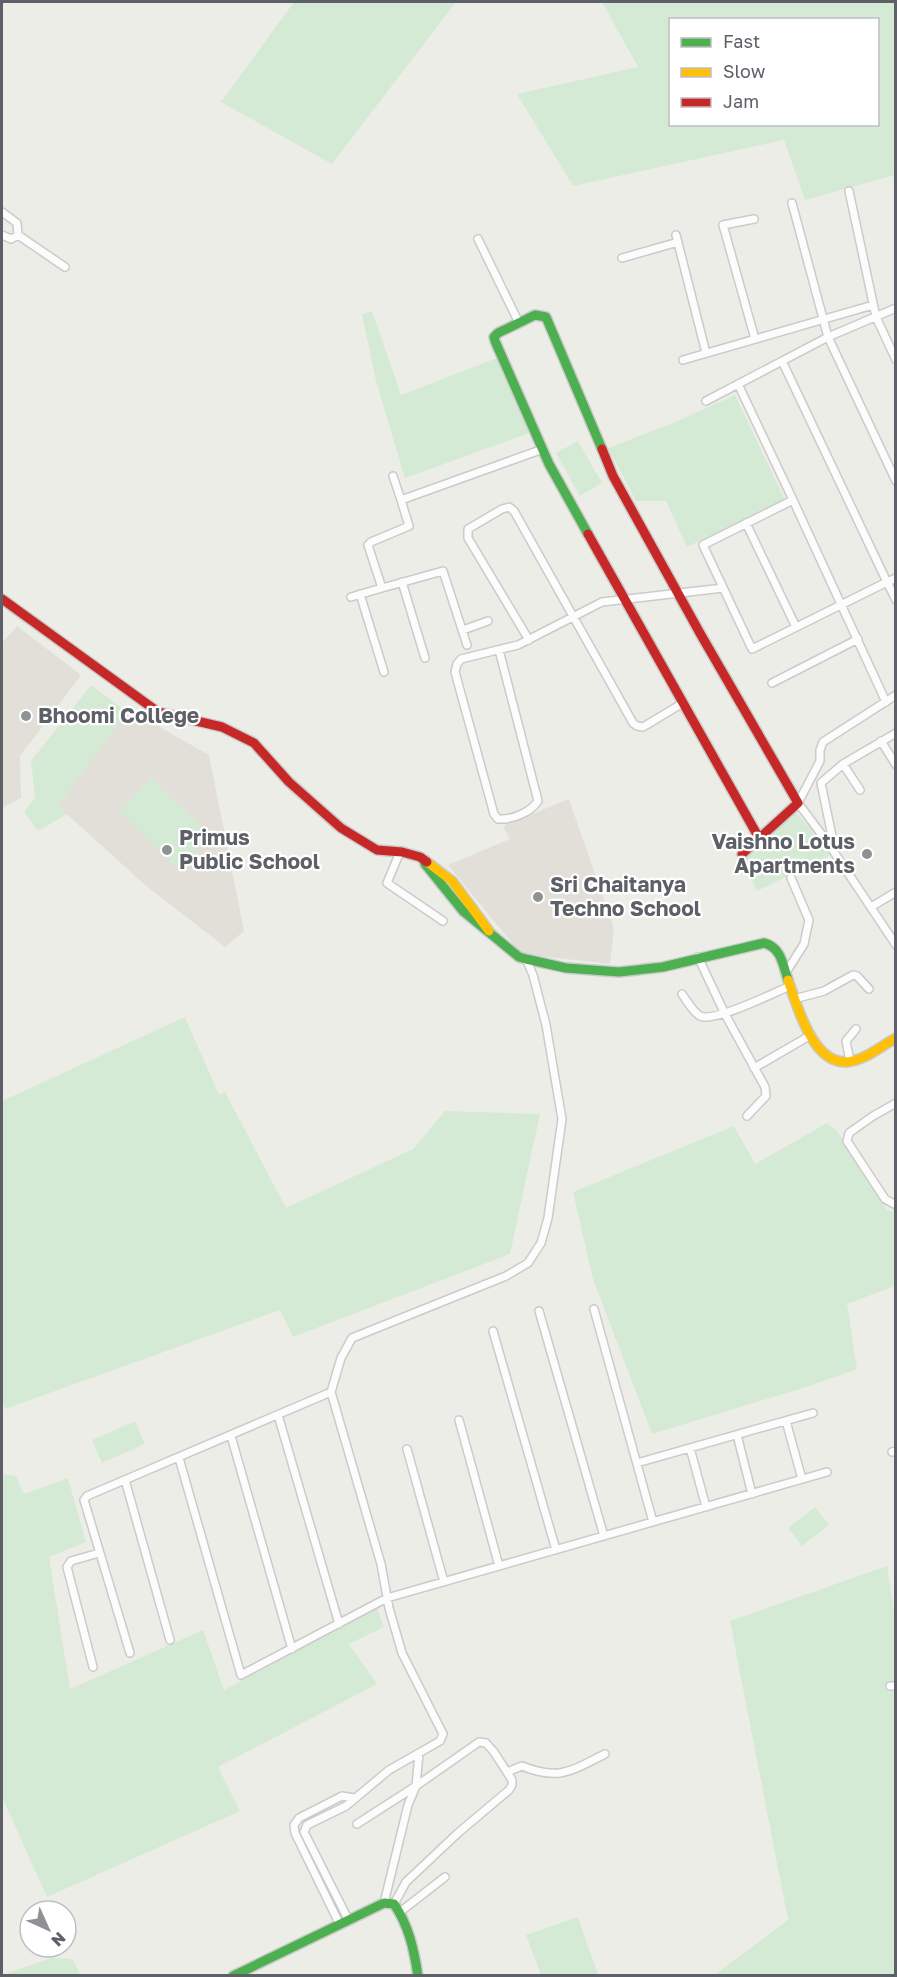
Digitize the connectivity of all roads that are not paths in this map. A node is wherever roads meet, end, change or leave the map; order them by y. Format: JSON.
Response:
{"nodes":[{"id":1,"x":849,"y":191,"type":"dead end"},
{"id":2,"x":792,"y":203,"type":"dead end"},
{"id":3,"x":2,"y":212,"type":"edge"},
{"id":4,"x":754,"y":219,"type":"dead end"},
{"id":5,"x":2,"y":235,"type":"edge"},
{"id":6,"x":18,"y":235,"type":"junction"},
{"id":7,"x":478,"y":238,"type":"dead end"},
{"id":8,"x":622,"y":258,"type":"dead end"},
{"id":9,"x":65,"y":267,"type":"dead end"},
{"id":10,"x":873,"y":305,"type":"junction"},
{"id":11,"x":896,"y":308,"type":"edge"},
{"id":12,"x":876,"y":316,"type":"junction"},
{"id":13,"x":823,"y":320,"type":"junction"},
{"id":14,"x":519,"y":323,"type":"junction"},
{"id":15,"x":828,"y":337,"type":"junction"},
{"id":16,"x":755,"y":339,"type":"junction"},
{"id":17,"x":706,"y":353,"type":"junction"},
{"id":18,"x":683,"y":360,"type":"dead end"},
{"id":19,"x":896,"y":360,"type":"edge"},
{"id":20,"x":782,"y":361,"type":"junction"},
{"id":21,"x":738,"y":384,"type":"junction"},
{"id":22,"x":706,"y":401,"type":"dead end"},
{"id":23,"x":543,"y":449,"type":"junction"},
{"id":24,"x":393,"y":476,"type":"dead end"},
{"id":25,"x":896,"y":482,"type":"edge"},
{"id":26,"x":793,"y":500,"type":"junction"},
{"id":27,"x":401,"y":501,"type":"junction"},
{"id":28,"x":746,"y":523,"type":"junction"},
{"id":29,"x":896,"y":578,"type":"edge"},
{"id":30,"x":402,"y":582,"type":"junction"},
{"id":31,"x":887,"y":582,"type":"junction"},
{"id":32,"x":382,"y":588,"type":"junction"},
{"id":33,"x":723,"y":588,"type":"junction"},
{"id":34,"x":360,"y":594,"type":"junction"},
{"id":35,"x":678,"y":594,"type":"junction"},
{"id":36,"x":351,"y":597,"type":"dead end"},
{"id":37,"x":2,"y":599,"type":"edge"},
{"id":38,"x":625,"y":600,"type":"junction"},
{"id":39,"x":896,"y":600,"type":"edge"},
{"id":40,"x":842,"y":604,"type":"junction"},
{"id":41,"x":574,"y":617,"type":"junction"},
{"id":42,"x":488,"y":621,"type":"dead end"},
{"id":43,"x":796,"y":627,"type":"junction"},
{"id":44,"x":463,"y":630,"type":"junction"},
{"id":45,"x":858,"y":639,"type":"junction"},
{"id":46,"x":529,"y":640,"type":"junction"},
{"id":47,"x":467,"y":645,"type":"dead end"},
{"id":48,"x":499,"y":650,"type":"junction"},
{"id":49,"x":425,"y":658,"type":"dead end"},
{"id":50,"x":384,"y":672,"type":"dead end"},
{"id":51,"x":772,"y":683,"type":"dead end"},
{"id":52,"x":896,"y":695,"type":"edge"},
{"id":53,"x":886,"y":702,"type":"junction"},
{"id":54,"x":683,"y":703,"type":"junction"},
{"id":55,"x":896,"y":733,"type":"edge"},
{"id":56,"x":881,"y":741,"type":"junction"},
{"id":57,"x":843,"y":764,"type":"junction"},
{"id":58,"x":896,"y":765,"type":"edge"},
{"id":59,"x":861,"y":790,"type":"dead end"},
{"id":60,"x":798,"y":802,"type":"junction"},
{"id":61,"x":759,"y":838,"type":"junction"},
{"id":62,"x":828,"y":843,"type":"junction"},
{"id":63,"x":399,"y":852,"type":"junction"},
{"id":64,"x":742,"y":854,"type":"dead end"},
{"id":65,"x":790,"y":878,"type":"dead end"},
{"id":66,"x":896,"y":892,"type":"edge"},
{"id":67,"x":871,"y":907,"type":"junction"},
{"id":68,"x":443,"y":921,"type":"dead end"},
{"id":69,"x":896,"y":945,"type":"edge"},
{"id":70,"x":698,"y":957,"type":"junction"},
{"id":71,"x":526,"y":958,"type":"junction"},
{"id":72,"x":785,"y":974,"type":"junction"},
{"id":73,"x":790,"y":986,"type":"junction"},
{"id":74,"x":869,"y":989,"type":"dead end"},
{"id":75,"x":682,"y":994,"type":"dead end"},
{"id":76,"x":794,"y":999,"type":"junction"},
{"id":77,"x":725,"y":1014,"type":"junction"},
{"id":78,"x":856,"y":1029,"type":"dead end"},
{"id":79,"x":811,"y":1035,"type":"junction"},
{"id":80,"x":896,"y":1038,"type":"edge"},
{"id":81,"x":850,"y":1060,"type":"junction"},
{"id":82,"x":754,"y":1068,"type":"junction"},
{"id":83,"x":896,"y":1103,"type":"edge"},
{"id":84,"x":747,"y":1116,"type":"dead end"},
{"id":85,"x":896,"y":1205,"type":"edge"},
{"id":86,"x":594,"y":1309,"type":"dead end"},
{"id":87,"x":539,"y":1311,"type":"dead end"},
{"id":88,"x":493,"y":1331,"type":"dead end"},
{"id":89,"x":332,"y":1392,"type":"junction"},
{"id":90,"x":813,"y":1413,"type":"dead end"},
{"id":91,"x":278,"y":1415,"type":"junction"},
{"id":92,"x":459,"y":1420,"type":"dead end"},
{"id":93,"x":786,"y":1420,"type":"junction"},
{"id":94,"x":737,"y":1435,"type":"junction"},
{"id":95,"x":231,"y":1436,"type":"junction"},
{"id":96,"x":690,"y":1448,"type":"junction"},
{"id":97,"x":407,"y":1449,"type":"dead end"},
{"id":98,"x":179,"y":1458,"type":"junction"},
{"id":99,"x":637,"y":1463,"type":"junction"},
{"id":100,"x":827,"y":1472,"type":"dead end"},
{"id":101,"x":802,"y":1479,"type":"junction"},
{"id":102,"x":125,"y":1480,"type":"junction"},
{"id":103,"x":752,"y":1494,"type":"junction"},
{"id":104,"x":706,"y":1507,"type":"junction"},
{"id":105,"x":653,"y":1522,"type":"junction"},
{"id":106,"x":604,"y":1536,"type":"junction"},
{"id":107,"x":556,"y":1550,"type":"junction"},
{"id":108,"x":99,"y":1553,"type":"junction"},
{"id":109,"x":499,"y":1566,"type":"junction"},
{"id":110,"x":444,"y":1582,"type":"junction"},
{"id":111,"x":387,"y":1598,"type":"junction"},
{"id":112,"x":339,"y":1624,"type":"junction"},
{"id":113,"x":170,"y":1640,"type":"dead end"},
{"id":114,"x":292,"y":1649,"type":"junction"},
{"id":115,"x":130,"y":1653,"type":"dead end"},
{"id":116,"x":93,"y":1667,"type":"dead end"},
{"id":117,"x":419,"y":1753,"type":"junction"},
{"id":118,"x":605,"y":1754,"type":"dead end"},
{"id":119,"x":507,"y":1772,"type":"junction"},
{"id":120,"x":416,"y":1786,"type":"junction"},
{"id":121,"x":354,"y":1798,"type":"junction"},
{"id":122,"x":357,"y":1824,"type":"dead end"},
{"id":123,"x":445,"y":1877,"type":"dead end"},
{"id":124,"x":389,"y":1903,"type":"junction"},
{"id":125,"x":400,"y":1912,"type":"junction"},
{"id":126,"x":349,"y":1921,"type":"junction"},
{"id":127,"x":340,"y":1925,"type":"junction"},
{"id":128,"x":233,"y":1976,"type":"edge"},
{"id":129,"x":418,"y":1976,"type":"edge"}],
"edges":[{"from":1,"to":10,"type":"street"},
{"from":2,"to":13,"type":"street"},
{"from":3,"to":6,"type":"street"},
{"from":4,"to":16,"type":"street"},
{"from":5,"to":6,"type":"street"},
{"from":6,"to":9,"type":"street"},
{"from":7,"to":14,"type":"street"},
{"from":8,"to":17,"type":"street"},
{"from":10,"to":12,"type":"street"},
{"from":10,"to":13,"type":"street"},
{"from":11,"to":12,"type":"street"},
{"from":12,"to":15,"type":"street"},
{"from":12,"to":19,"type":"street"},
{"from":13,"to":15,"type":"street"},
{"from":13,"to":16,"type":"street"},
{"from":14,"to":23,"type":"street"},
{"from":14,"to":35,"type":"street"},
{"from":15,"to":20,"type":"street"},
{"from":15,"to":25,"type":"street"},
{"from":16,"to":17,"type":"street"},
{"from":17,"to":18,"type":"street"},
{"from":20,"to":21,"type":"street"},
{"from":20,"to":31,"type":"street"},
{"from":21,"to":22,"type":"street"},
{"from":21,"to":26,"type":"street"},
{"from":23,"to":27,"type":"street"},
{"from":23,"to":38,"type":"street"},
{"from":24,"to":27,"type":"street"},
{"from":26,"to":28,"type":"street"},
{"from":26,"to":40,"type":"street"},
{"from":27,"to":32,"type":"street"},
{"from":28,"to":33,"type":"street"},
{"from":28,"to":43,"type":"street"},
{"from":29,"to":31,"type":"street"},
{"from":30,"to":32,"type":"street"},
{"from":30,"to":44,"type":"street"},
{"from":30,"to":49,"type":"street"},
{"from":31,"to":39,"type":"street"},
{"from":31,"to":40,"type":"street"},
{"from":32,"to":34,"type":"street"},
{"from":33,"to":35,"type":"street"},
{"from":33,"to":43,"type":"street"},
{"from":34,"to":36,"type":"street"},
{"from":34,"to":50,"type":"street"},
{"from":35,"to":38,"type":"street"},
{"from":35,"to":60,"type":"street"},
{"from":37,"to":63,"type":"street"},
{"from":38,"to":41,"type":"street"},
{"from":38,"to":54,"type":"street"},
{"from":40,"to":43,"type":"street"},
{"from":40,"to":45,"type":"street"},
{"from":41,"to":46,"type":"street"},
{"from":41,"to":46,"type":"street"},
{"from":41,"to":54,"type":"street"},
{"from":42,"to":44,"type":"street"},
{"from":44,"to":47,"type":"street"},
{"from":45,"to":51,"type":"street"},
{"from":45,"to":53,"type":"street"},
{"from":46,"to":48,"type":"street"},
{"from":48,"to":48,"type":"street"},
{"from":52,"to":53,"type":"street"},
{"from":53,"to":60,"type":"street"},
{"from":54,"to":61,"type":"street"},
{"from":55,"to":56,"type":"street"},
{"from":56,"to":57,"type":"street"},
{"from":56,"to":58,"type":"street"},
{"from":57,"to":59,"type":"street"},
{"from":57,"to":62,"type":"street"},
{"from":60,"to":61,"type":"street"},
{"from":60,"to":62,"type":"street"},
{"from":61,"to":64,"type":"street"},
{"from":62,"to":67,"type":"street"},
{"from":63,"to":68,"type":"street"},
{"from":63,"to":71,"type":"street"},
{"from":65,"to":72,"type":"street"},
{"from":66,"to":67,"type":"street"},
{"from":67,"to":69,"type":"street"},
{"from":70,"to":71,"type":"street"},
{"from":70,"to":72,"type":"street"},
{"from":70,"to":77,"type":"street"},
{"from":71,"to":89,"type":"street"},
{"from":72,"to":73,"type":"street"},
{"from":73,"to":76,"type":"street"},
{"from":73,"to":77,"type":"street"},
{"from":74,"to":76,"type":"street"},
{"from":75,"to":77,"type":"street"},
{"from":76,"to":79,"type":"street"},
{"from":77,"to":82,"type":"street"},
{"from":78,"to":81,"type":"street"},
{"from":79,"to":81,"type":"street"},
{"from":79,"to":82,"type":"street"},
{"from":80,"to":81,"type":"street"},
{"from":82,"to":84,"type":"street"},
{"from":83,"to":85,"type":"street"},
{"from":86,"to":99,"type":"street"},
{"from":87,"to":106,"type":"street"},
{"from":88,"to":107,"type":"street"},
{"from":89,"to":91,"type":"street"},
{"from":89,"to":111,"type":"street"},
{"from":90,"to":93,"type":"street"},
{"from":91,"to":95,"type":"street"},
{"from":91,"to":112,"type":"street"},
{"from":92,"to":109,"type":"street"},
{"from":93,"to":94,"type":"street"},
{"from":93,"to":101,"type":"street"},
{"from":94,"to":96,"type":"street"},
{"from":94,"to":103,"type":"street"},
{"from":95,"to":98,"type":"street"},
{"from":95,"to":114,"type":"street"},
{"from":96,"to":99,"type":"street"},
{"from":96,"to":104,"type":"street"},
{"from":97,"to":110,"type":"street"},
{"from":98,"to":102,"type":"street"},
{"from":98,"to":114,"type":"street"},
{"from":99,"to":105,"type":"street"},
{"from":100,"to":101,"type":"street"},
{"from":101,"to":103,"type":"street"},
{"from":102,"to":108,"type":"street"},
{"from":102,"to":113,"type":"street"},
{"from":103,"to":104,"type":"street"},
{"from":104,"to":105,"type":"street"},
{"from":105,"to":106,"type":"street"},
{"from":106,"to":107,"type":"street"},
{"from":107,"to":109,"type":"street"},
{"from":108,"to":115,"type":"street"},
{"from":108,"to":116,"type":"street"},
{"from":109,"to":110,"type":"street"},
{"from":110,"to":111,"type":"street"},
{"from":111,"to":112,"type":"street"},
{"from":111,"to":117,"type":"street"},
{"from":112,"to":114,"type":"street"},
{"from":117,"to":120,"type":"street"},
{"from":117,"to":121,"type":"street"},
{"from":118,"to":119,"type":"street"},
{"from":119,"to":120,"type":"street"},
{"from":119,"to":124,"type":"street"},
{"from":120,"to":122,"type":"street"},
{"from":120,"to":124,"type":"street"},
{"from":121,"to":126,"type":"street"},
{"from":121,"to":127,"type":"street"},
{"from":123,"to":125,"type":"street"},
{"from":124,"to":125,"type":"street"},
{"from":124,"to":126,"type":"street"},
{"from":125,"to":129,"type":"street"},
{"from":126,"to":127,"type":"street"},
{"from":127,"to":128,"type":"street"}]}
